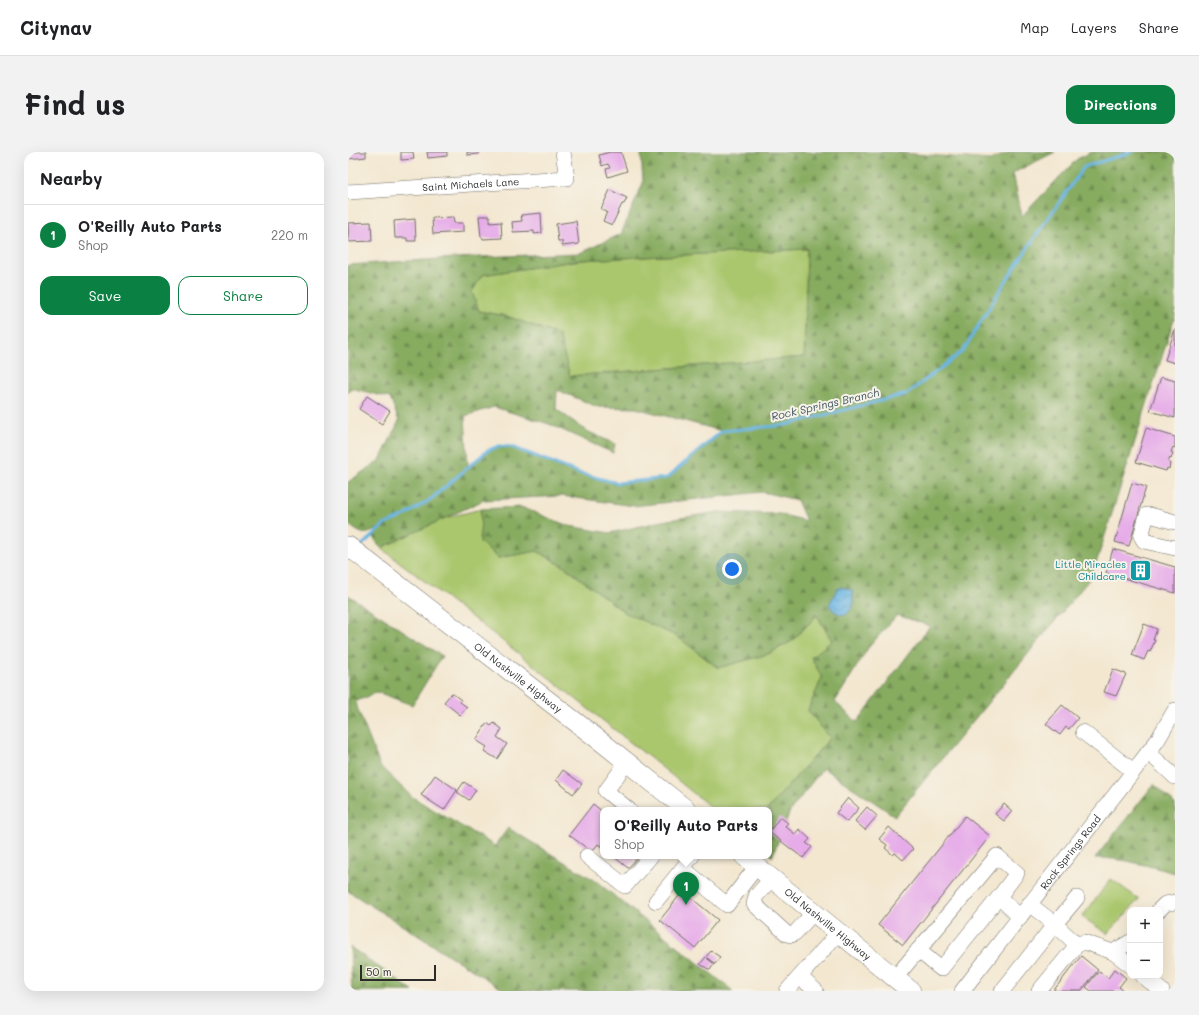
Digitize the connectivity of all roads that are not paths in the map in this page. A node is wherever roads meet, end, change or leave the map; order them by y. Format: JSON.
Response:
{"nodes":[{"id":1,"x":563,"y":152,"type":"edge"},
{"id":2,"x":348,"y":192,"type":"edge"},
{"id":3,"x":1175,"y":522,"type":"edge"},
{"id":4,"x":348,"y":546,"type":"edge"},
{"id":5,"x":1175,"y":548,"type":"edge"},
{"id":6,"x":1175,"y":710,"type":"edge"},
{"id":7,"x":1083,"y":732,"type":"dead end"},
{"id":8,"x":1148,"y":752,"type":"junction"},
{"id":9,"x":627,"y":762,"type":"junction"},
{"id":10,"x":1133,"y":772,"type":"junction"},
{"id":11,"x":1175,"y":777,"type":"edge"},
{"id":12,"x":625,"y":807,"type":"edge"},
{"id":13,"x":682,"y":807,"type":"edge"},
{"id":14,"x":587,"y":856,"type":"dead end"},
{"id":15,"x":648,"y":859,"type":"edge"},
{"id":16,"x":690,"y":859,"type":"edge"},
{"id":17,"x":751,"y":861,"type":"edge"},
{"id":18,"x":683,"y":868,"type":"junction"},
{"id":19,"x":772,"y":878,"type":"junction"},
{"id":20,"x":999,"y":897,"type":"junction"},
{"id":21,"x":1077,"y":898,"type":"dead end"},
{"id":22,"x":656,"y":901,"type":"dead end"},
{"id":23,"x":1175,"y":902,"type":"edge"},
{"id":24,"x":1029,"y":904,"type":"junction"},
{"id":25,"x":1162,"y":907,"type":"edge"},
{"id":26,"x":814,"y":912,"type":"junction"},
{"id":27,"x":1020,"y":917,"type":"junction"},
{"id":28,"x":1055,"y":924,"type":"junction"},
{"id":29,"x":839,"y":932,"type":"junction"},
{"id":30,"x":1128,"y":943,"type":"edge"},
{"id":31,"x":1078,"y":945,"type":"junction"},
{"id":32,"x":918,"y":950,"type":"junction"},
{"id":33,"x":1113,"y":952,"type":"junction"},
{"id":34,"x":1127,"y":964,"type":"edge"},
{"id":35,"x":800,"y":977,"type":"junction"},
{"id":36,"x":895,"y":978,"type":"junction"},
{"id":37,"x":1147,"y":979,"type":"edge"},
{"id":38,"x":787,"y":991,"type":"edge"},
{"id":39,"x":816,"y":991,"type":"edge"},
{"id":40,"x":911,"y":991,"type":"edge"},
{"id":41,"x":962,"y":991,"type":"edge"},
{"id":42,"x":1002,"y":991,"type":"edge"},
{"id":43,"x":1040,"y":991,"type":"edge"},
{"id":44,"x":1162,"y":991,"type":"edge"}],
"edges":[{"from":1,"to":2,"type":"street","name":"Saint Michaels Lane"},
{"from":3,"to":5,"type":"street"},
{"from":4,"to":9,"type":"main road","name":"Old Nashville Highway"},
{"from":6,"to":8,"type":"street","name":"Rock Springs Road"},
{"from":7,"to":10,"type":"street"},
{"from":8,"to":10,"type":"street","name":"Rock Springs Road"},
{"from":8,"to":11,"type":"street"},
{"from":9,"to":12,"type":"street"},
{"from":9,"to":13,"type":"main road","name":"Old Nashville Highway"},
{"from":10,"to":24,"type":"street","name":"Rock Springs Road"},
{"from":14,"to":15,"type":"street"},
{"from":16,"to":18,"type":"street"},
{"from":17,"to":18,"type":"street"},
{"from":17,"to":19,"type":"main road","name":"Old Nashville Highway"},
{"from":18,"to":22,"type":"street"},
{"from":19,"to":26,"type":"main road","name":"Old Nashville Highway"},
{"from":19,"to":26,"type":"street"},
{"from":20,"to":27,"type":"street"},
{"from":20,"to":32,"type":"street"},
{"from":20,"to":32,"type":"street"},
{"from":21,"to":28,"type":"street"},
{"from":23,"to":25,"type":"street"},
{"from":24,"to":27,"type":"street","name":"Rock Springs Road"},
{"from":24,"to":28,"type":"street"},
{"from":26,"to":29,"type":"main road","name":"Old Nashville Highway"},
{"from":27,"to":41,"type":"street","name":"Rock Springs Road"},
{"from":28,"to":31,"type":"street"},
{"from":28,"to":42,"type":"street"},
{"from":29,"to":35,"type":"street"},
{"from":29,"to":36,"type":"main road","name":"Old Nashville Highway"},
{"from":30,"to":33,"type":"street"},
{"from":31,"to":33,"type":"street"},
{"from":31,"to":43,"type":"street"},
{"from":32,"to":36,"type":"street"},
{"from":33,"to":34,"type":"street"},
{"from":35,"to":38,"type":"street"},
{"from":35,"to":39,"type":"street"},
{"from":36,"to":40,"type":"main road","name":"Old Nashville Highway"},
{"from":37,"to":44,"type":"street"}]}
